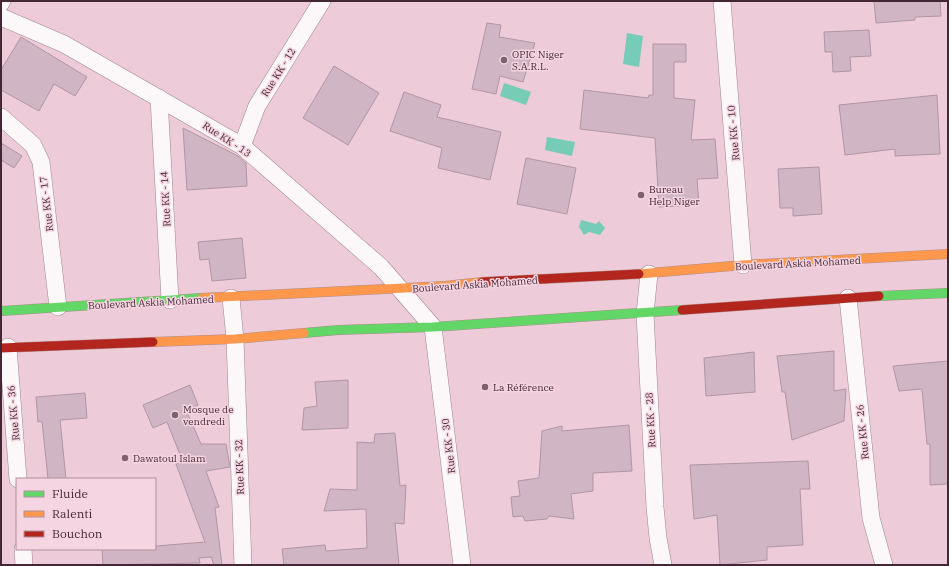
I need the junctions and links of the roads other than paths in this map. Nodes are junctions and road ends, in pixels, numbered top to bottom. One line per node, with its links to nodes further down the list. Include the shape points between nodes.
1 (322, 1): 6 (street, Rue KK - 12, via 257,106)
2 (722, 1): 8 (street, Rue KK - 10)
3 (1, 17): 4 (street, Rue KK - 13, via 64,44)
4 (159, 98): 6 (street, Rue KK - 13); 14 (street, Rue KK - 14)
5 (1, 117): 15 (street, Rue KK - 17, via 32,145 41,162)
6 (242, 146): 10 (street, Rue KK - 13, via 381,267)
7 (948, 254): 8 (main road, Boulevard Askia Mohamed)
8 (743, 266): 9 (main road, Boulevard Askia Mohamed)
9 (649, 274): 10 (main road, Boulevard Askia Mohamed); 17 (street, Rue KK - 28)
10 (401, 288): 12 (main road, Boulevard Askia Mohamed); 18 (street, Rue KK - 13)
11 (948, 293): 13 (main road)
12 (231, 298): 14 (main road, Boulevard Askia Mohamed); 19 (street, Rue KK - 32)
13 (848, 298): 17 (main road); 27 (street, Rue KK - 26, via 871,518)
14 (170, 300): 15 (main road, Boulevard Askia Mohamed)
15 (58, 307): 16 (main road, Boulevard Askia Mohamed)
16 (1, 311)
17 (646, 314): 18 (main road); 26 (street, Rue KK - 28, via 655,507)
18 (433, 327): 19 (main road, via 338,330); 25 (street, Rue KK - 30)
19 (235, 339): 20 (main road); 24 (street, Rue KK - 32)
20 (4, 347): 21 (street, Rue KK - 36)
21 (18, 478)
22 (23, 550): 23 (street)
23 (24, 565)
24 (243, 565)
25 (462, 565)
26 (663, 565)
27 (884, 565)

